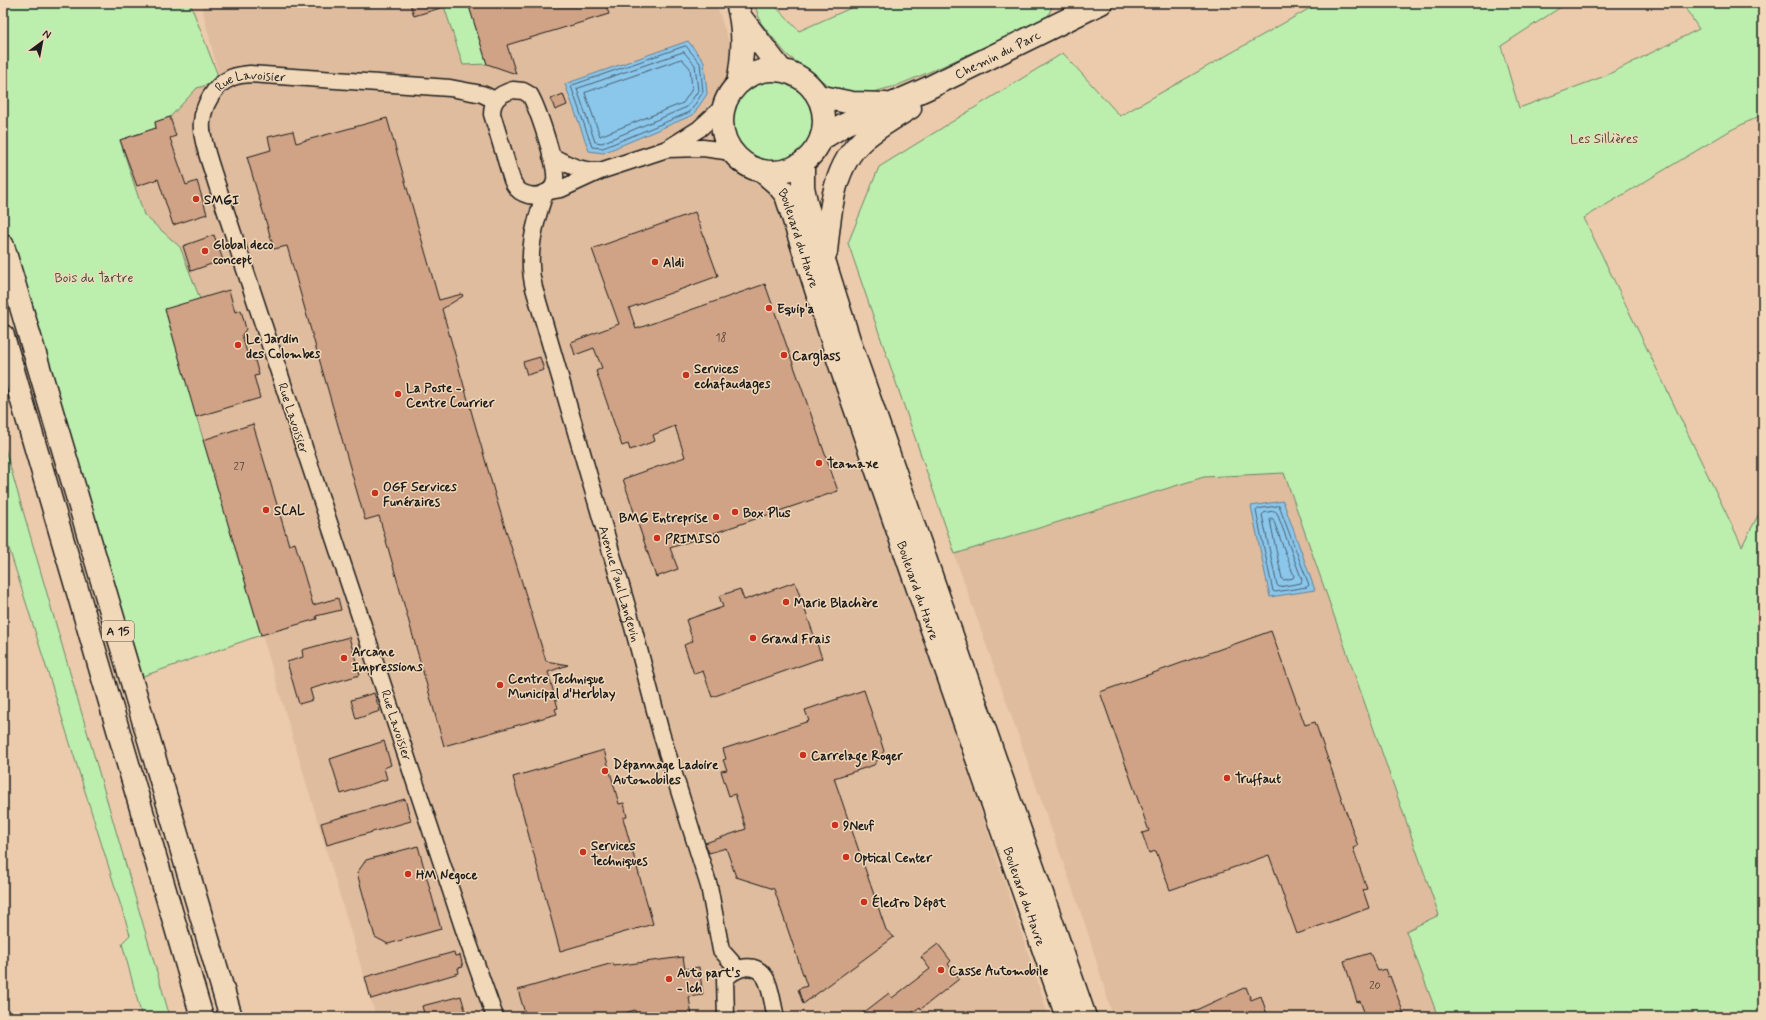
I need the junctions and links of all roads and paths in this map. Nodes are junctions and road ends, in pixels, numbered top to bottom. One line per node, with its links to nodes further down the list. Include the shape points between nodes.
1 (1101, 3): 3 (main road, Chemin du Parc)
2 (739, 11): 4 (main road, Boulevard du Havre); 5 (main road, Boulevard du Havre, via 742,57)
3 (977, 65): 8 (main road, Chemin du Parc); 19 (main road, via 875,130 856,146 838,181 831,204)
4 (781, 70): 5 (main road, Boulevard du Havre, via 754,73); 6 (main road, Boulevard du Havre, via 802,78)
5 (738, 83): 9 (main road, Boulevard du Havre)
6 (818, 96): 8 (main road, Chemin du Parc, via 852,103); 10 (main road, Boulevard du Havre, via 824,117)
7 (495, 100): 13 (street, Avenue Paul Langevin, via 512,90 530,95); 17 (street, via 492,114 514,185 524,194 536,195); 24 (street, Rue Lavoisier, via 482,94 450,88 250,74 229,78 216,89 202,121 202,133 217,185)
8 (893, 104): 10 (main road, Chemin du Parc, via 846,124)
9 (723, 107): 11 (street, via 699,129); 12 (main road, Boulevard du Havre, via 722,125)
10 (821, 139): 14 (main road, Boulevard du Havre, via 817,148)
11 (668, 149): 12 (street, via 703,148); 15 (street)
12 (732, 152): 16 (main road, Boulevard du Havre, via 748,166)
13 (551, 156): 15 (street, via 577,169); 17 (street, Avenue Paul Langevin, via 556,179)
14 (803, 163): 16 (main road, Boulevard du Havre, via 783,171); 19 (main road, Boulevard du Havre, via 803,187)
15 (600, 171): 17 (street)
16 (762, 171): 27 (main road, Boulevard du Havre, via 786,195 839,362)
17 (547, 192): 21 (street, Avenue Paul Langevin, via 533,234 530,272 661,733 709,886 720,950)
18 (3, 246): 23 (main road, A 15)
19 (825, 264): 28 (main road, Boulevard du Havre, via 878,425)
20 (3, 336): 22 (main road, A 15)
21 (737, 968): 25 (street, via 725,979); 26 (street, via 751,968 765,978)
22 (202, 1017)
23 (231, 1017)
24 (495, 1017)
25 (726, 1017)
26 (776, 1017)
27 (1067, 1017)
28 (1085, 1017)

